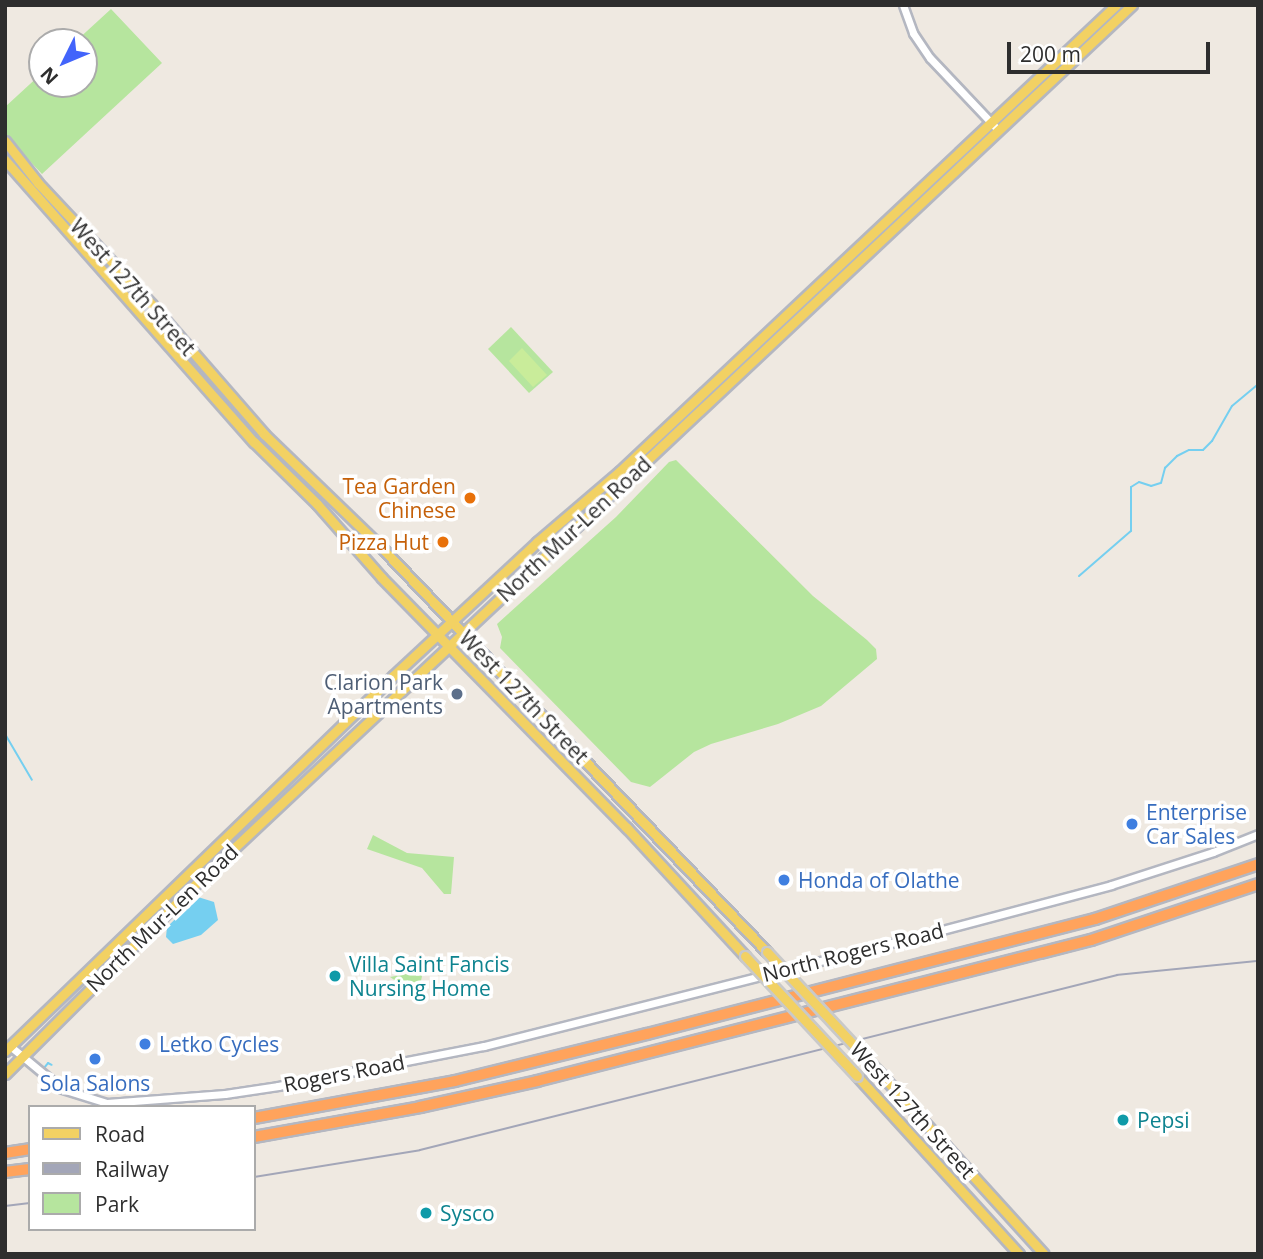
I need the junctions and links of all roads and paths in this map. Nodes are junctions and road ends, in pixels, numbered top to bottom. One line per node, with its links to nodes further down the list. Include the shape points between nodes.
1 (903, 5): 4 (street, via 919,43)
2 (1116, 5): 4 (main road, North Mur-Len Road)
3 (1132, 5): 5 (main road, North Mur-Len Road)
4 (990, 121): 5 (street); 8 (main road, North Mur-Len Road, via 628,463)
5 (999, 131): 9 (main road, North Mur-Len Road)
6 (5, 141): 8 (main road, West 127th Street, via 221,388)
7 (5, 160): 10 (main road, West 127th Street, via 214,399)
8 (451, 622): 9 (main road, West 127th Street); 10 (main road, North Mur-Len Road)
9 (462, 634): 11 (main road, North Mur-Len Road); 28 (main road, West 127th Street, bridge, via 640,815)
10 (437, 635): 11 (main road, West 127th Street); 15 (main road, North Mur-Len Road)
11 (448, 647): 17 (main road, North Mur-Len Road, via 189,890); 25 (main road, West 127th Street, bridge, via 627,828)
12 (1258, 834): 16 (street, North Rogers Road, via 1203,856 1024,909)
13 (1258, 864): 19 (highway, via 1095,919 647,1034 442,1083)
14 (1258, 884): 20 (highway, via 1091,940 537,1081)
15 (8, 1049): 17 (street, Rogers Road)
16 (444, 1054): 17 (street, Rogers Road, via 225,1094 119,1104 85,1099 62,1089)
17 (23, 1059): 18 (main road, North Mur-Len Road)
18 (5, 1074)
19 (256, 1118)
20 (256, 1138)
21 (28, 1149): 22 (highway)
22 (5, 1153)
23 (28, 1169): 24 (highway)
24 (5, 1172)
25 (996, 1230): 26 (main road); 27 (main road, West 127th Street)
26 (1012, 1254)
27 (1019, 1254)
28 (1044, 1254)

